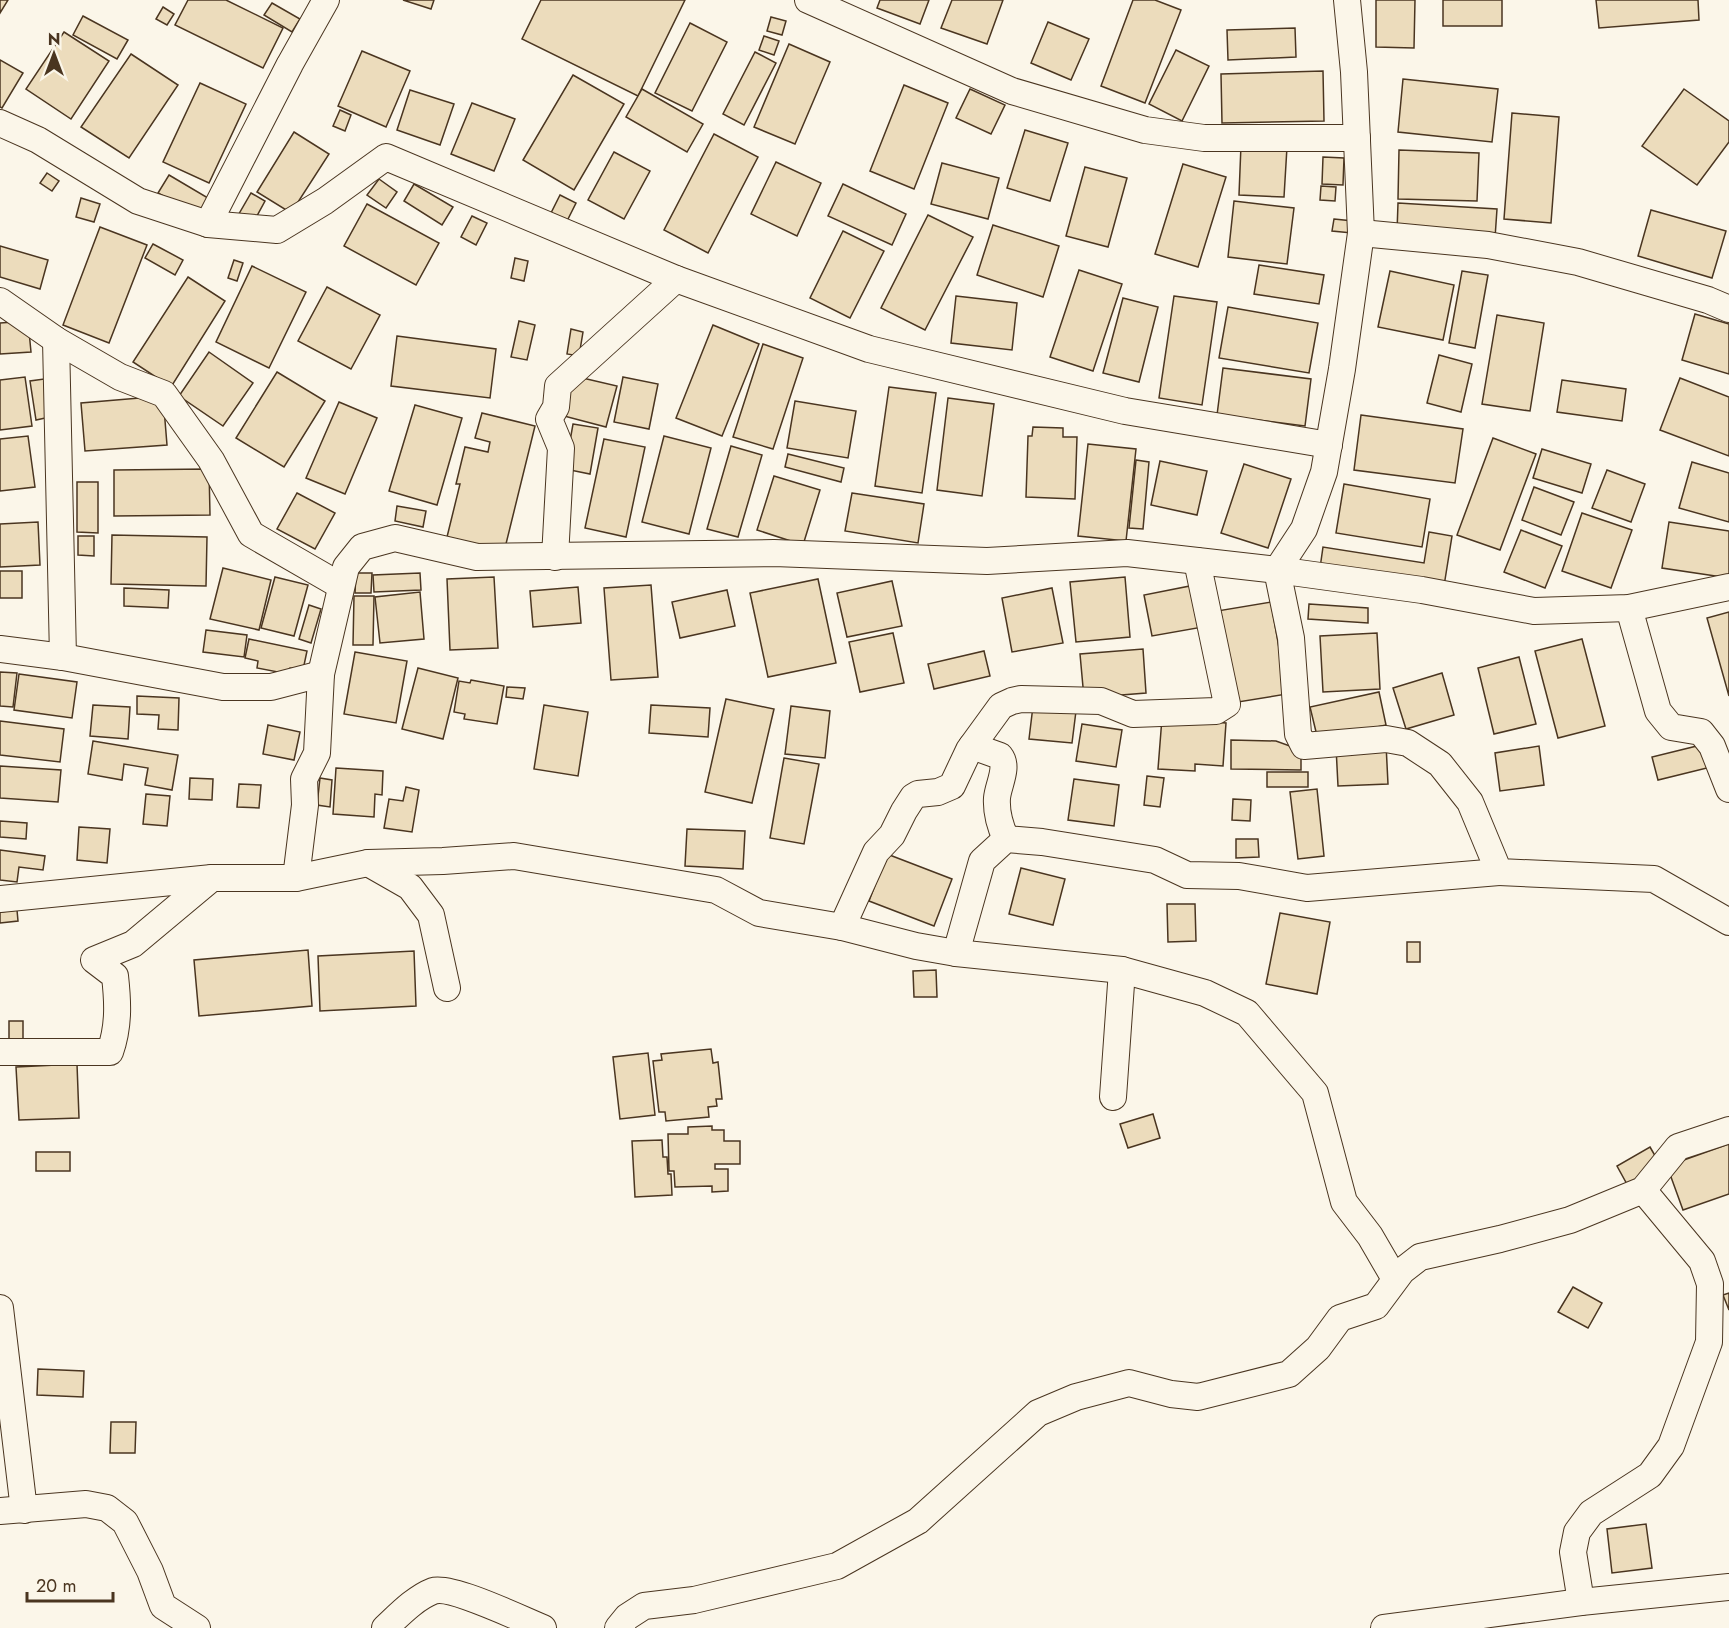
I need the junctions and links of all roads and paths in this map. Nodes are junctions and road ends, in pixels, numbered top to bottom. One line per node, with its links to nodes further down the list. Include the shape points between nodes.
1 (326, 0): 6 (street)
2 (808, 0): 5 (street, via 1012,91 1144,130 1204,138)
3 (1347, 0): 5 (street)
4 (0, 123): 6 (street, via 38,140 138,201)
5 (1357, 138): 7 (street)
6 (208, 224): 8 (street, via 277,230 386,156)
7 (1361, 233): 10 (street, via 1488,246 1578,262); 12 (street)
8 (676, 279): 12 (street, via 869,349 1125,411); 13 (street, via 558,386 556,407 549,419 561,448)
9 (0, 301): 11 (street)
10 (1729, 309)
11 (56, 340): 16 (street, via 120,377 164,394 211,460 252,534); 20 (street)
12 (1329, 445): 15 (street, via 1304,530)
13 (555, 557): 14 (street, via 774,553 987,561 1127,553); 16 (street, via 477,557 395,538 362,548 345,567)
14 (1197, 561): 15 (street); 22 (street, via 1227,704 1216,711 1133,714 1101,701 1021,699 1001,706)
15 (1277, 570): 18 (street, via 1422,590 1534,611); 26 (street, via 1291,638 1298,734 1304,746 1386,739 1408,743 1440,764 1470,802)
16 (341, 586): 21 (street)
17 (1729, 587): 18 (street)
18 (1629, 609): 23 (street, via 1658,711 1671,727 1701,732 1712,746)
19 (0, 649): 20 (street)
20 (63, 657): 21 (street, via 223,687 271,687)
21 (321, 674): 28 (street, via 317,753 304,779 305,805)
22 (972, 746): 24 (street, via 1003,759 997,798 999,823); 31 (street, via 952,786 913,797 892,835 876,852)
23 (1729, 789)
24 (1006, 839): 26 (street, via 1155,860 1187,875 1239,876 1307,888); 32 (street, via 982,861)
25 (368, 863): 28 (street); 31 (street, via 514,855 716,890 759,913); 34 (street, via 410,887 431,915)
26 (1499, 872): 30 (street, via 1654,879)
27 (212, 878): 28 (street); 29 (street); 35 (street, via 133,945 94,960 115,976 119,1009 110,1052)
28 (296, 878)
29 (0, 899)
30 (1729, 922)
31 (842, 927): 32 (street)
32 (956, 953): 33 (street)
33 (1122, 970): 36 (street); 39 (street, via 1205,993 1247,1013 1315,1093 1344,1202)
34 (447, 988)
35 (0, 1052)
36 (1113, 1097)
37 (1729, 1130): 38 (street, via 1677,1147)
38 (1644, 1190): 39 (street, via 1570,1220 1419,1257); 43 (street, via 1702,1261 1710,1284 1709,1342 1671,1446 1650,1474 1591,1513 1577,1532 1573,1552)
39 (1395, 1279): 47 (street, via 1376,1306 1340,1318 1318,1348 1289,1374 1198,1397 1129,1383 1076,1397 1038,1413 918,1521 837,1566 694,1600 644,1606)
40 (0, 1308): 41 (street)
41 (12, 1510): 44 (street, via 86,1504 107,1508 125,1522 163,1606)
42 (1729, 1587): 43 (street)
43 (1581, 1602): 48 (street)
44 (197, 1628)
45 (385, 1628): 46 (street, via 435,1590 458,1593)
46 (543, 1628)
47 (618, 1628)
48 (1384, 1628)

